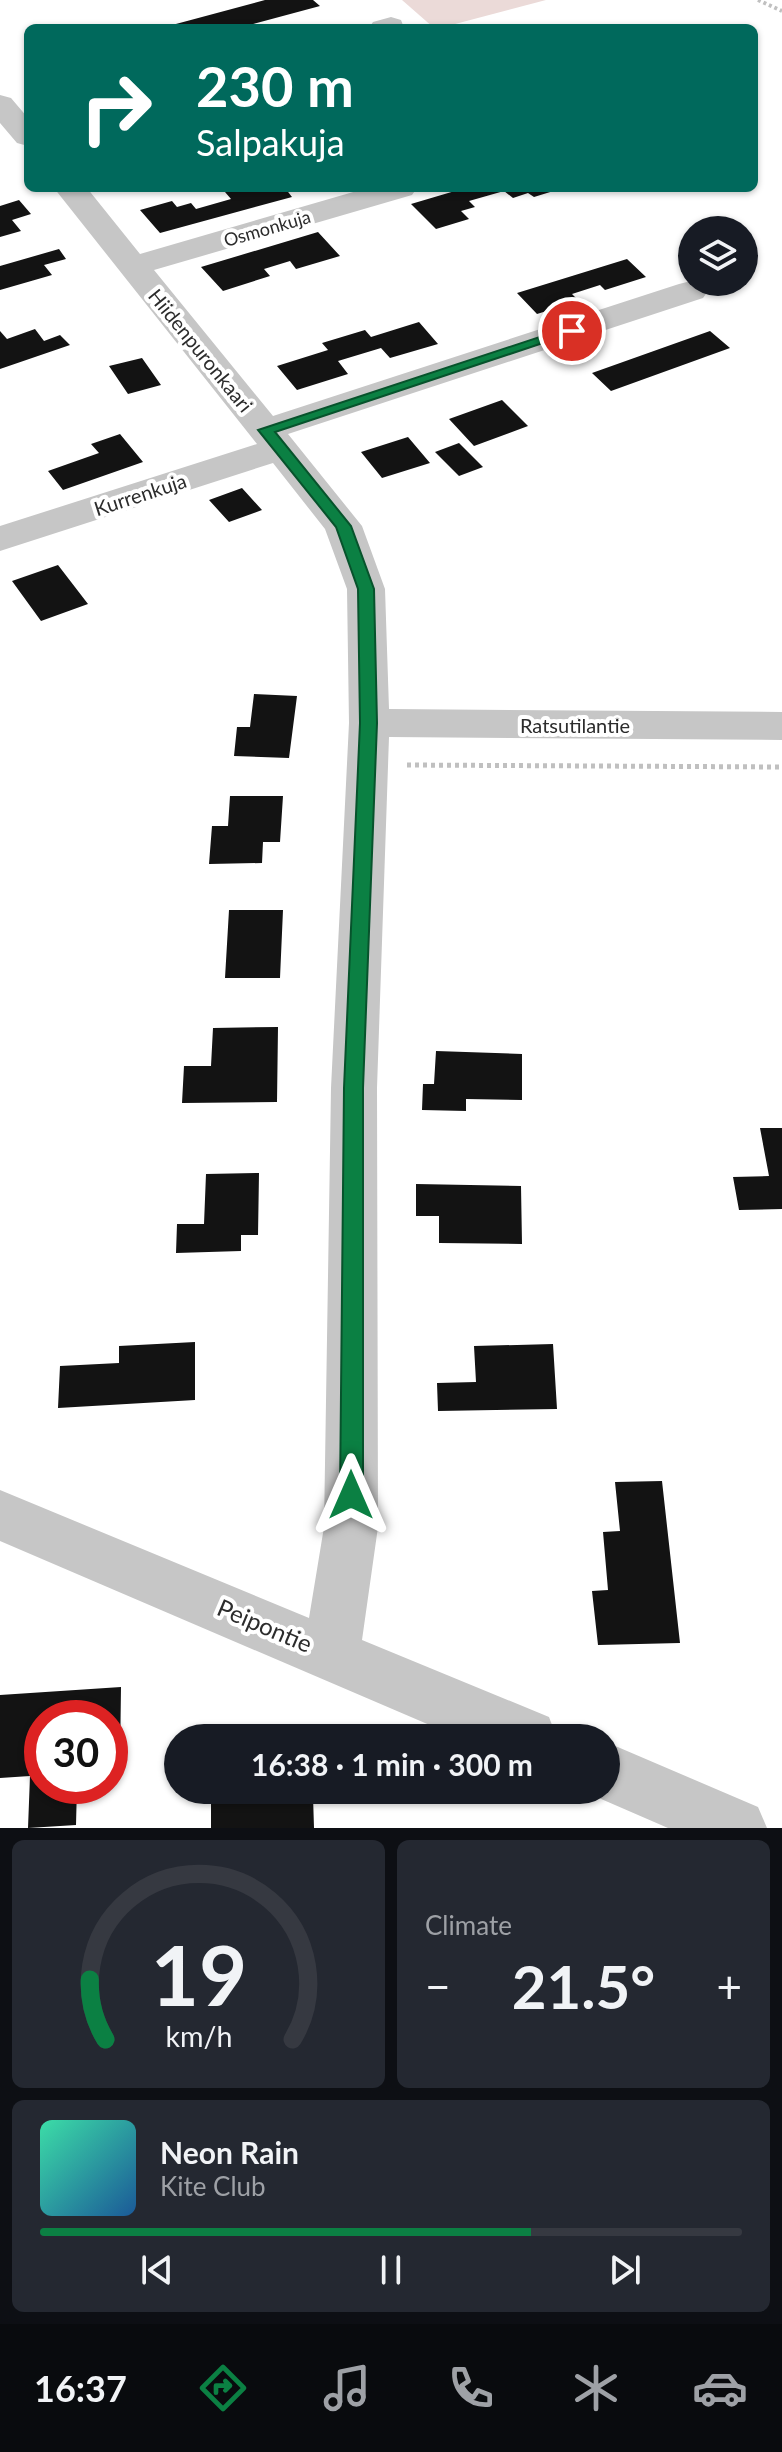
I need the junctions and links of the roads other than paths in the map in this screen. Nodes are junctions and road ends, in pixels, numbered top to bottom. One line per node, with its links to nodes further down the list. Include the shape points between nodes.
1 (73, 192): 3 (street, Hiidenpuronkaari)
2 (387, 192): 3 (street, Osmonkuja)
3 (133, 266): 5 (street, Hiidenpuronkaari)
4 (678, 296): 5 (street, Kurrenkuja)
5 (273, 439): 6 (street, Kurrenkuja); 7 (street, Hiidenpuronkaari, via 343,526 366,589)
6 (0, 539)
7 (369, 723): 8 (street, Ratsutilantie); 10 (street, Hiidenpuronkaari, via 354,1088 351,1527)
8 (782, 726)
9 (0, 1515): 10 (street, Peipontie)
10 (332, 1654): 11 (street, Peipontie)
11 (495, 1724)
12 (620, 1777): 13 (street)
13 (737, 1828)

